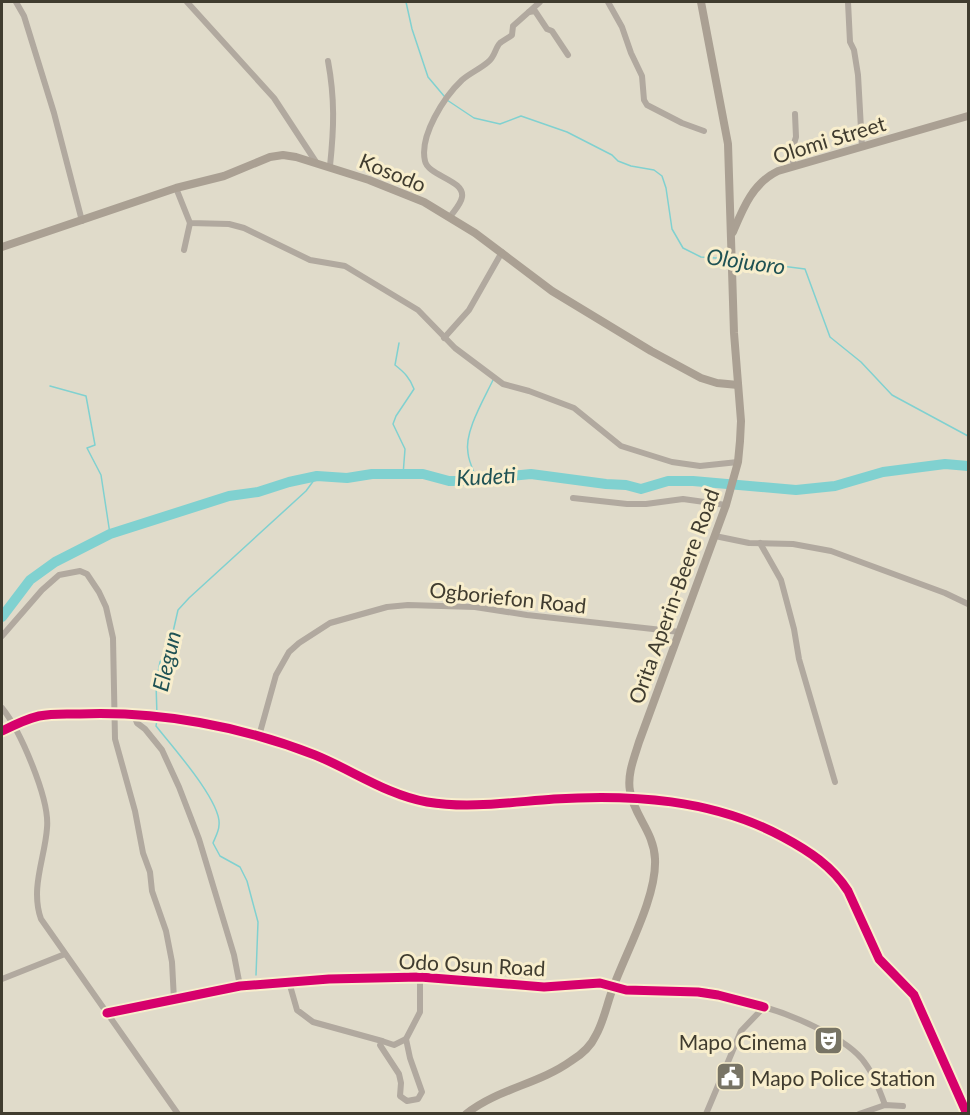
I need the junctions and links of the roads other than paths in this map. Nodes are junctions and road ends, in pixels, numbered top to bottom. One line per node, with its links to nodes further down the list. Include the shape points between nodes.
1 (16, 2): 19 (street, via 24,16 54,113)
2 (187, 2): 14 (street, via 274,99)
3 (540, 2): 7 (street)
4 (608, 2): 12 (street, via 642,76 647,105)
5 (701, 2): 21 (main road, Orita Aperin-Beere Road, via 728,144)
6 (848, 2): 13 (street)
7 (528, 12): 8 (street, via 538,14); 18 (street, via 513,26 512,35 499,44 489,61 453,90 424,141 428,168 462,193)
8 (568, 55)
9 (328, 61): 16 (street, via 334,119)
10 (795, 114): 15 (street, via 796,137 791,153)
11 (969, 116): 13 (main road, Olomi Street)
12 (704, 131)
13 (862, 147): 15 (main road, Olomi Street)
14 (316, 162): 16 (main road, Kosodo); 17 (main road, Kosodo, via 283,155 270,157 224,176)
15 (794, 165): 21 (main road, Olomi Street, via 768,176 758,186)
16 (330, 166): 18 (main road, Kosodo, via 406,195)
17 (176, 188): 19 (main road, Kosodo); 20 (street)
18 (450, 217): 24 (main road, Kosodo)
19 (82, 221): 22 (main road, Kosodo)
20 (190, 223): 23 (street); 25 (street, via 236,226 310,260 345,266 418,310)
21 (731, 237): 26 (main road, Orita Aperin-Beere Road)
22 (2, 247)
23 (184, 250)
24 (502, 252): 25 (street, via 469,310); 26 (main road, Kosodo, via 552,291 684,370 717,383)
25 (444, 338): 27 (street, via 502,384 574,408 621,446 700,466)
26 (738, 385): 27 (main road, Orita Aperin-Beere Road)
27 (738, 462): 29 (main road, Orita Aperin-Beere Road)
28 (573, 498): 29 (street, via 627,504 683,499)
29 (726, 505): 30 (main road, Orita Aperin-Beere Road)
30 (715, 536): 31 (street); 33 (main road, Orita Aperin-Beere Road)
31 (760, 543): 32 (street, via 831,551); 41 (street, via 781,580 799,659)
32 (969, 604)
33 (680, 632): 40 (street, Ogboriefon Road, via 475,607 387,607 324,626 289,652 276,675); 42 (main road, Orita Aperin-Beere Road, via 633,761 629,784)
34 (2, 636): 36 (street, via 59,576 87,574 99,592 111,625)
35 (2, 708): 38 (street)
36 (115, 713): 37 (street); 38 (street, via 49,715); 49 (street, via 122,769 152,891 166,931)
37 (134, 715): 40 (street, via 214,725); 47 (street, via 162,750 179,787 202,849)
38 (13, 725): 39 (street); 43 (street, via 38,781 47,814 37,885 38,909)
39 (2, 731)
40 (259, 736): 42 (street, via 315,755 407,798 428,802 475,805 570,798)
41 (835, 782)
42 (632, 799): 48 (main road, Orita Aperin-Beere Road, via 652,838 655,873 635,937); 60 (street, via 697,805 747,820 801,846 835,873 848,891 879,959 914,995)
43 (65, 954): 45 (street); 51 (street)
44 (420, 977): 46 (street, Odo Osun Road); 48 (street, Odo Osun Road, via 544,987 590,982); 52 (street, via 420,1012)
45 (2, 979)
46 (289, 981): 47 (street, Odo Osun Road); 53 (street, via 297,1010 313,1022)
47 (240, 986): 49 (street, Odo Osun Road)
48 (614, 986): 50 (street, Odo Osun Road, via 640,992 698,992); 57 (main road, Orita Aperin-Beere Road, via 597,1034 586,1050 552,1074 484,1101)
49 (174, 1000): 51 (street, Odo Osun Road)
50 (764, 1007): 54 (street, Odo Osun Road, via 801,1021 850,1048 871,1071); 58 (street, via 741,1031)
51 (107, 1013): 56 (street)
52 (406, 1039): 53 (street, via 394,1045); 53 (street, via 422,1092 418,1099 407,1101 400,1096 399,1074 380,1046)
53 (382, 1041)
54 (885, 1105): 55 (street); 59 (street)
55 (903, 1106)
56 (178, 1113)
57 (466, 1113)
58 (706, 1113)
59 (860, 1113)
60 (967, 1113)

